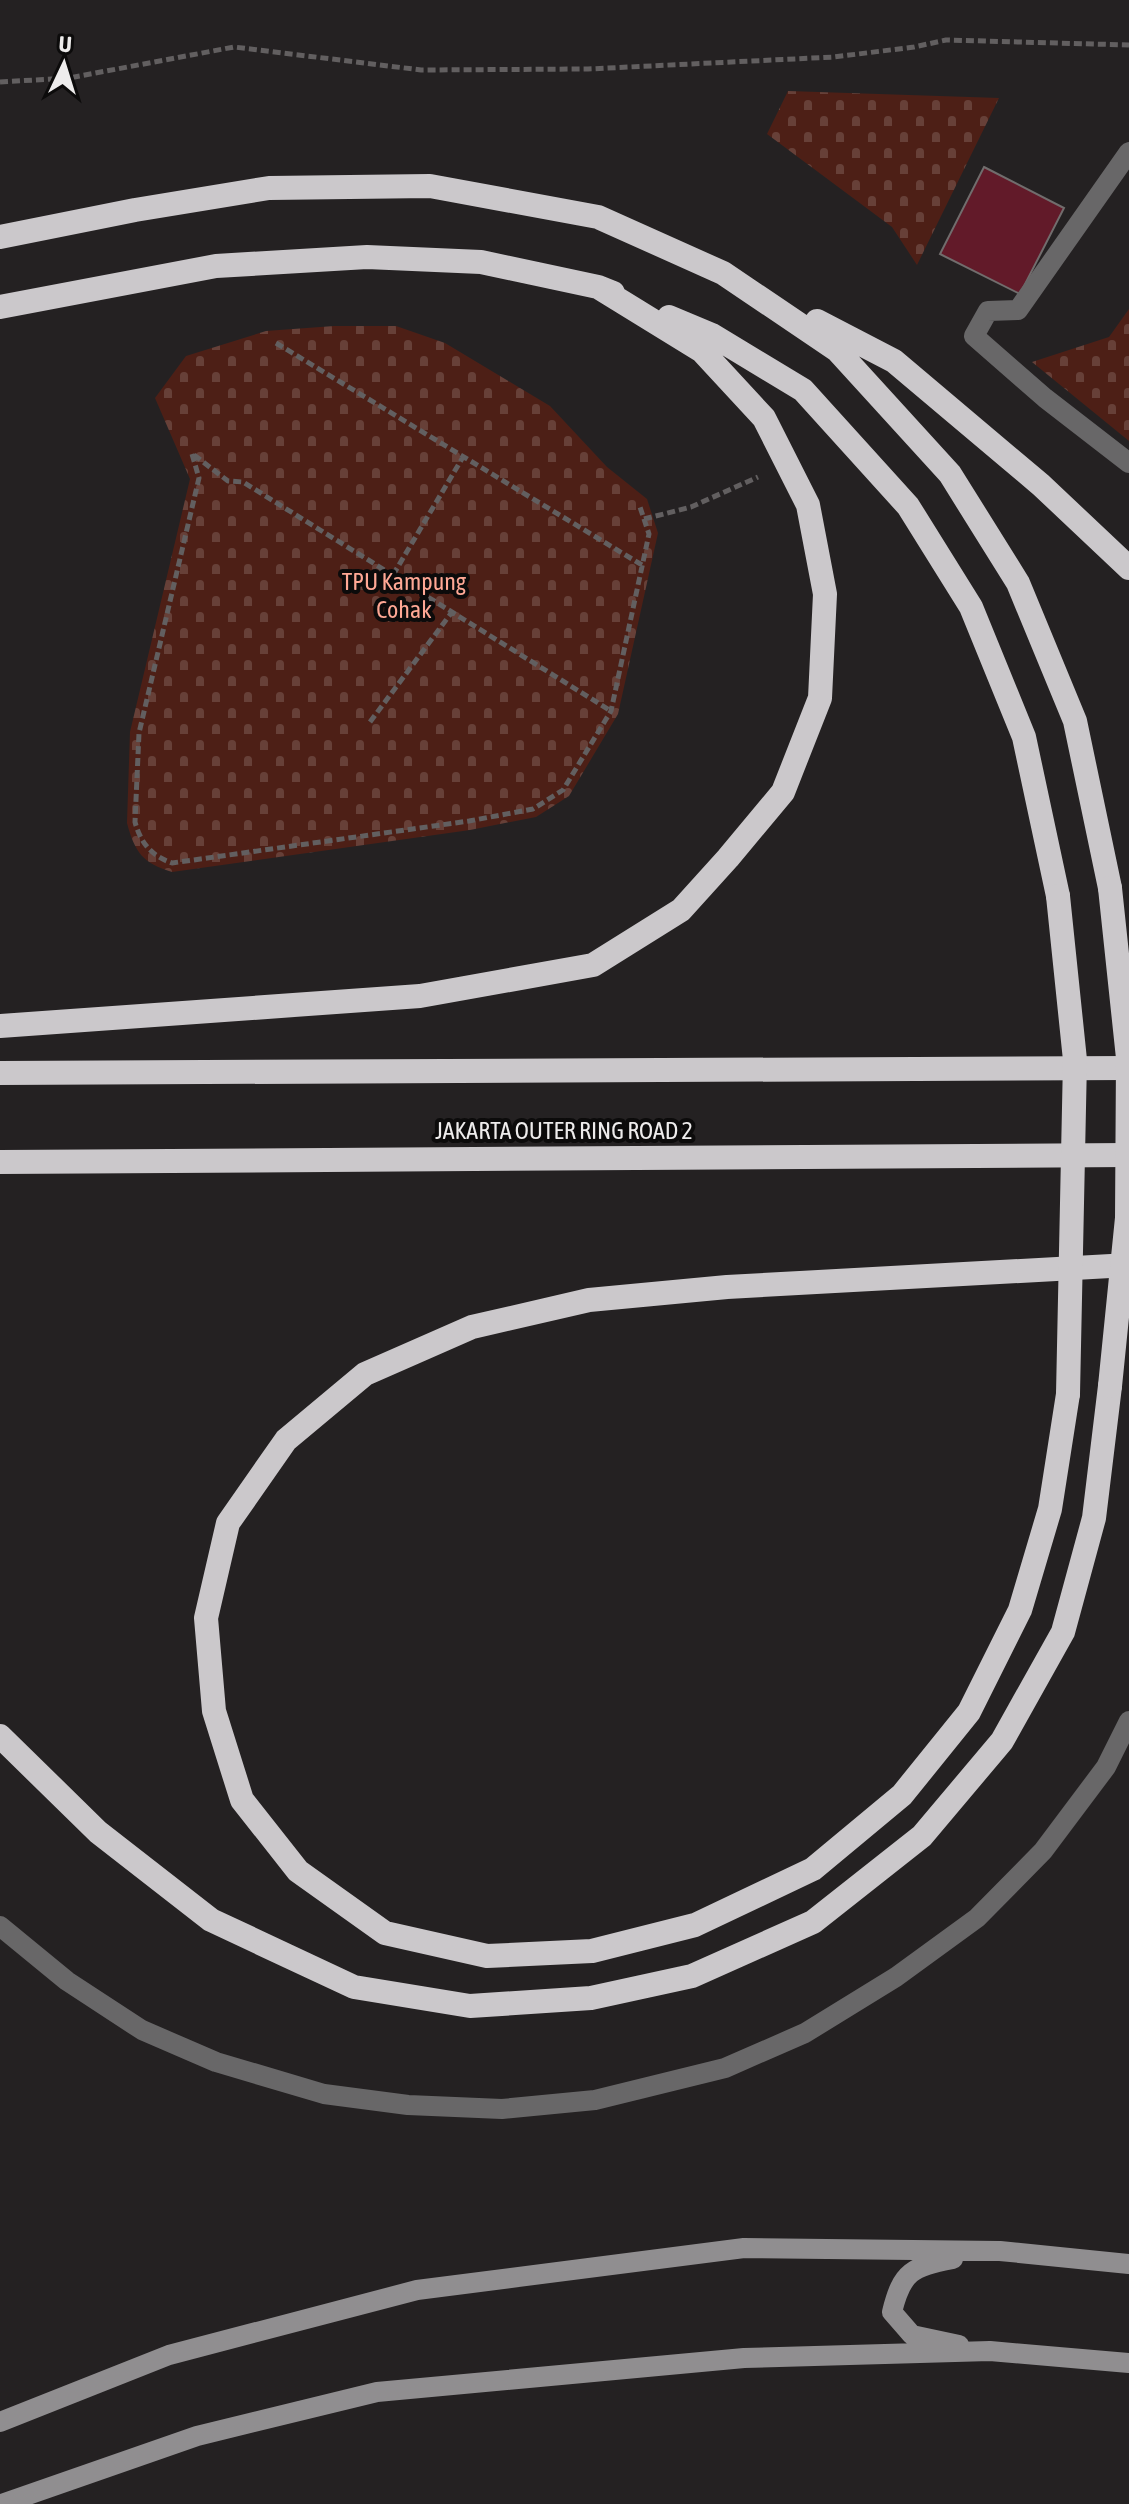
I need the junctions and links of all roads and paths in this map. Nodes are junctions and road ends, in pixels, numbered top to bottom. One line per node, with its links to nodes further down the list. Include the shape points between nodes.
1 (1129, 45): 2 (path, via 946,40 834,57 588,69 421,70 234,47 69,78)
2 (0, 82)
3 (1129, 152): 10 (street, via 1018,310 988,311 974,336)
4 (0, 237): 5 (highway, via 269,188 430,186 598,217)
5 (723, 273): 15 (highway, via 894,361 1041,485); 27 (highway, bridge, via 837,350 950,474 1018,583 1075,721 1110,888 1128,1058 1127,1218 1094,1518 1063,1632 1002,1741 922,1836 813,1922 692,1976 591,1998 470,2006 354,1987 211,1920 98,1832)
6 (598, 287): 7 (highway, via 481,262 367,257 216,266); 20 (highway, via 702,351 764,418 808,505 825,594 820,698 783,792 681,910 593,965 420,996); 25 (highway, bridge, via 712,335 803,390 908,506 971,607 1024,737 1058,896 1075,1060 1068,1394 1050,1509 1020,1610 969,1712 902,1795 813,1869 695,1925 592,1951 487,1956 385,1933 298,1871 242,1800 214,1711 206,1618 228,1523 286,1440 365,1374 472,1327 589,1300 727,1287)
7 (0, 307)
8 (276, 343): 9 (path)
9 (463, 457): 14 (path); 16 (path)
10 (1129, 463)
11 (758, 477): 13 (path, via 691,507)
12 (639, 504): 13 (path)
13 (644, 519): 14 (path, via 649,534)
14 (642, 565): 18 (path)
15 (1129, 568)
16 (393, 575): 17 (path); 18 (path, via 243,482 228,481 192,454 199,478 139,733 135,822 154,857 172,863 533,809 563,790)
17 (452, 612): 18 (path); 19 (path)
18 (611, 711)
19 (370, 722)
20 (0, 1026)
21 (1129, 1068): 22 (highway)
22 (0, 1073)
23 (1129, 1155): 24 (highway, JAKARTA OUTER RING ROAD 2)
24 (0, 1162)
25 (1129, 1265)
26 (1129, 1721): 28 (street, via 1106,1767 1043,1851 977,1918 896,1977 805,2033 725,2068 595,2100 502,2109 324,2094 216,2062 142,2030 67,1981)
27 (0, 1736)
28 (0, 1926)
29 (1000, 2251): 30 (street); 31 (street, via 922,2265 899,2284 892,2312 912,2335); 33 (street, via 744,2248 417,2290 169,2355)
30 (1129, 2264)
31 (990, 2351): 32 (street); 34 (street, via 744,2358 377,2392 197,2436)
32 (1129, 2363)
33 (0, 2422)
34 (2, 2504)

